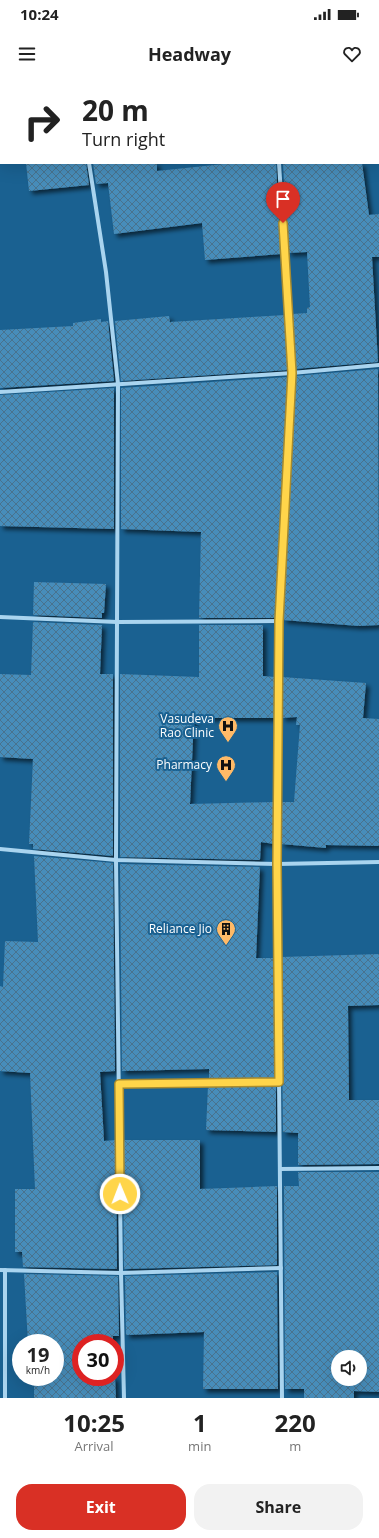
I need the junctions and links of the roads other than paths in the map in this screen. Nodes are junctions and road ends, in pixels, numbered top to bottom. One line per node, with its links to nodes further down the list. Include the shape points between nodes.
1 (88, 164): 5 (street, via 106,272)
2 (279, 164): 4 (street)
3 (379, 365): 4 (street)
4 (292, 373): 5 (street); 8 (street)
5 (118, 384): 6 (street); 9 (street)
6 (0, 392)
7 (0, 617): 9 (street)
8 (279, 621): 9 (street); 13 (street)
9 (117, 622): 11 (street)
10 (0, 849): 11 (street)
11 (116, 860): 13 (street); 15 (street)
12 (379, 862): 13 (street)
13 (277, 864): 14 (street)
14 (279, 1082): 15 (street); 17 (street)
15 (119, 1084): 21 (street)
16 (379, 1168): 17 (street)
17 (280, 1169): 18 (street)
18 (280, 1268): 21 (street); 24 (street)
19 (0, 1270): 20 (street)
20 (5, 1270): 21 (street); 22 (street)
21 (121, 1274): 23 (street)
22 (5, 1398)
23 (124, 1398)
24 (282, 1398)

